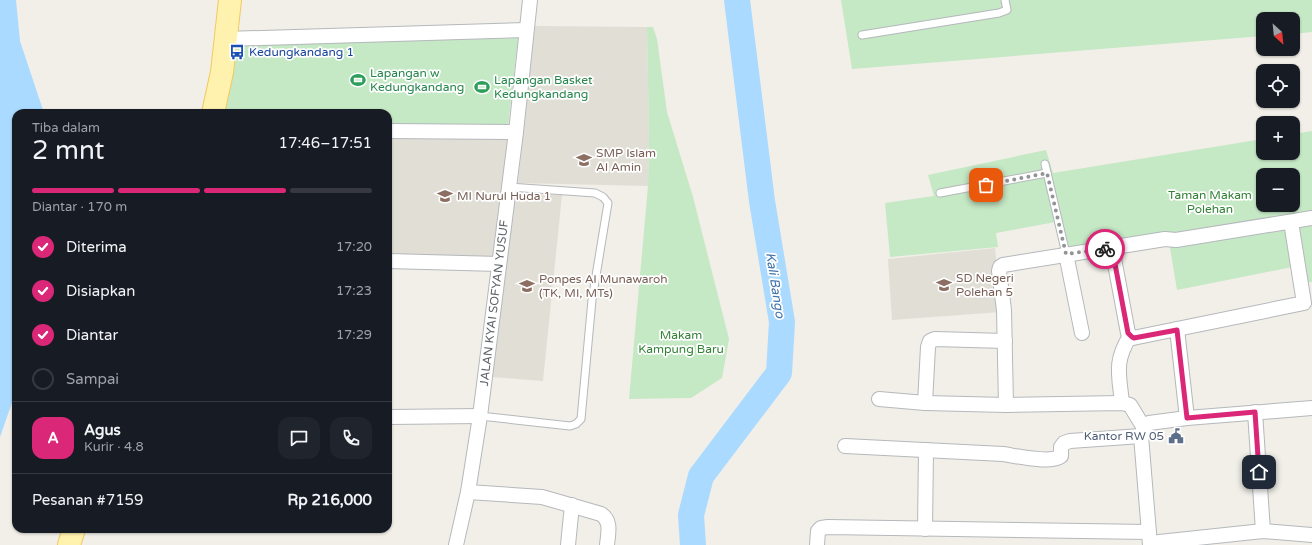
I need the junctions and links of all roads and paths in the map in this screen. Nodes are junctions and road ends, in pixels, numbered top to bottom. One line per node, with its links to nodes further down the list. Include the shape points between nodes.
1 (230, 0): 6 (main road)
2 (530, 0): 4 (street, JALAN KYAI SOFYAN YUSUF)
3 (1005, 0): 5 (lane, via 1007,10 999,14)
4 (526, 30): 6 (street); 9 (street, JALAN KYAI SOFYAN YUSUF)
5 (862, 35)
6 (226, 39): 7 (main road)
7 (214, 109)
8 (392, 131): 9 (street)
9 (516, 132): 12 (street, JALAN KYAI SOFYAN YUSUF)
10 (1045, 164): 11 (lane)
11 (1047, 173): 13 (lane); 17 (lane)
12 (509, 187): 19 (street, JALAN KYAI SOFYAN YUSUF); 30 (lane, via 595,193 608,203 592,300 581,419 570,426)
13 (940, 193)
14 (1312, 218): 15 (street)
15 (1291, 222): 16 (street); 20 (street, via 1304,303)
16 (1112, 248): 17 (street); 22 (street)
17 (1066, 254): 21 (street); 23 (street, via 1000,267)
18 (392, 261): 19 (street)
19 (499, 264): 30 (street, JALAN KYAI SOFYAN YUSUF)
20 (1177, 330): 22 (street, via 1134,338); 32 (street)
21 (1082, 333)
22 (1130, 336): 25 (street, via 1123,348 1118,369)
23 (1005, 341): 26 (street, via 934,339 930,342); 27 (street)
24 (879, 398): 26 (street)
25 (1122, 403): 27 (street); 33 (street, via 1130,405)
26 (925, 404): 27 (street)
27 (1006, 405)
28 (1312, 408): 29 (street)
29 (1255, 412): 32 (street); 39 (street)
30 (480, 416): 31 (street); 36 (street, JALAN KYAI SOFYAN YUSUF)
31 (392, 418)
32 (1187, 418): 33 (street, via 1150,424)
33 (1142, 432): 35 (street, via 1070,441 1061,447 1061,456 1053,460 1003,454); 42 (street)
34 (845, 446): 35 (street)
35 (926, 450): 38 (street)
36 (468, 492): 37 (street, via 542,496); 44 (street, JALAN KYAI SOFYAN YUSUF)
37 (572, 505): 45 (street); 46 (street, via 605,516 609,527)
38 (924, 529): 42 (street); 47 (street, via 820,528)
39 (1263, 531): 41 (street); 42 (street)
40 (73, 533): 43 (main road)
41 (1312, 535)
42 (1150, 540)
43 (69, 545)
44 (456, 545)
45 (568, 545)
46 (607, 545)
47 (817, 545)

